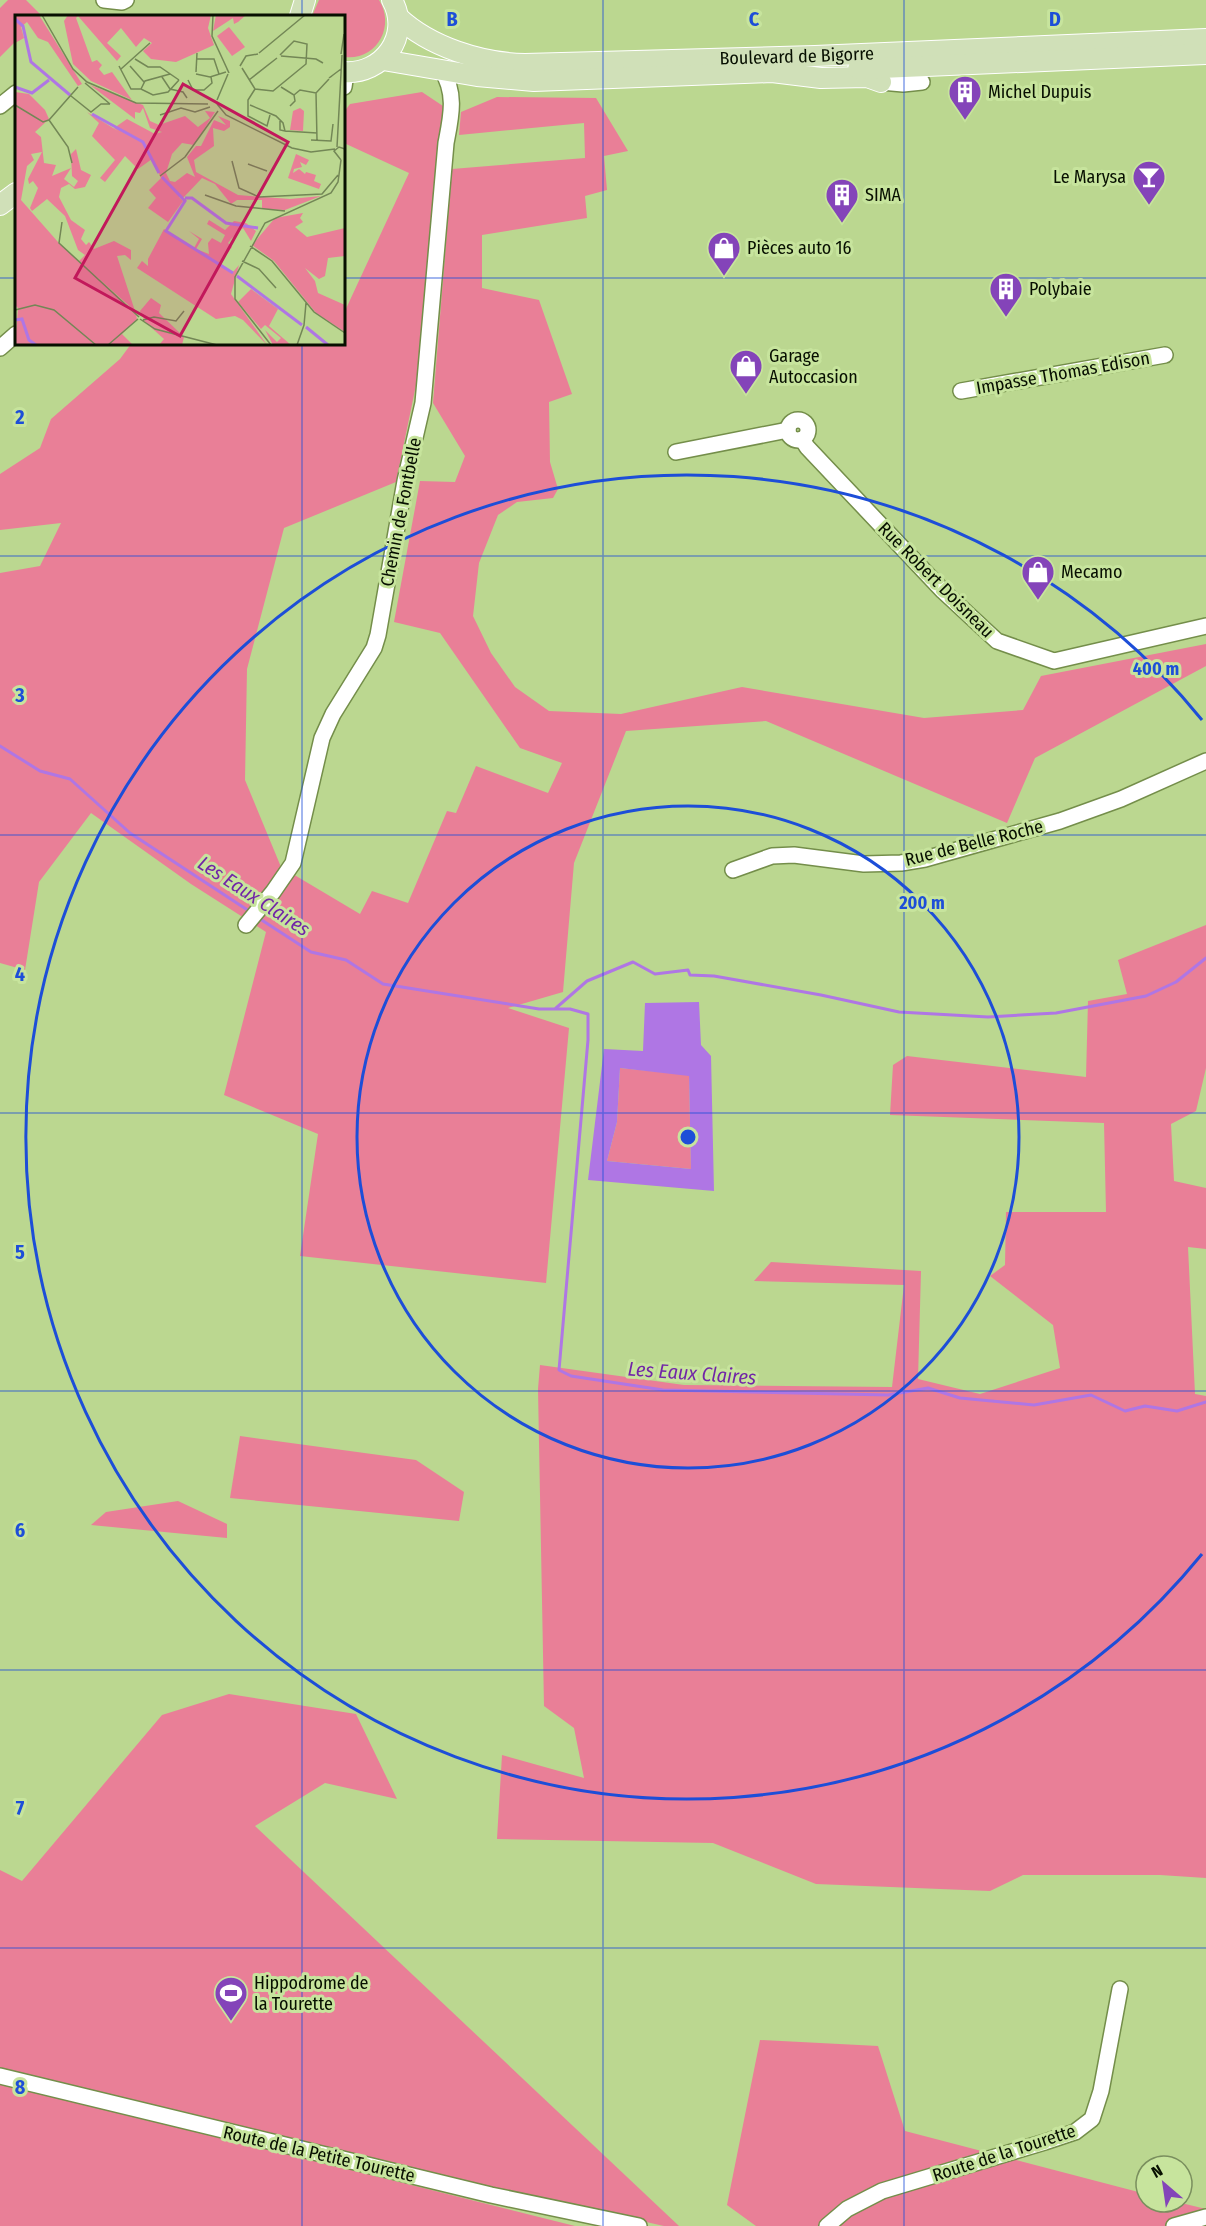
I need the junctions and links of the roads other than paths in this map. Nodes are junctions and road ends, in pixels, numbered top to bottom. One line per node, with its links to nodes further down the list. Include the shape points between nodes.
1 (104, 0): 2 (street)
2 (126, 0)
3 (395, 8): 4 (main road, Boulevard de Bigorre, via 423,35 462,52 498,62 525,64); 6 (main road, via 396,40)
4 (1206, 39)
5 (1198, 54): 8 (main road, Boulevard de Bigorre); 12 (main road, via 946,73)
6 (383, 60): 7 (main road); 10 (main road)
7 (441, 69): 9 (main road); 15 (street, Chemin de Fontbelle, via 450,84)
8 (772, 72): 9 (main road, via 565,81); 11 (main road, via 821,78 867,77)
9 (477, 76): 15 (street, via 469,81)
10 (345, 77)
11 (881, 82): 12 (street)
12 (922, 82)
13 (15, 94): 14 (street)
14 (0, 106)
15 (453, 106): 28 (street, Chemin de Fontbelle, via 446,143 423,403 378,635 322,738 293,863)
16 (15, 194): 17 (main road)
17 (0, 205)
18 (15, 206): 19 (main road)
19 (0, 216)
20 (15, 335): 21 (street)
21 (0, 348)
22 (1165, 355): 23 (street, Impasse Thomas Edison)
23 (961, 391)
24 (676, 452): 25 (street, Rue Robert Doisneau, via 788,430 793,439 802,439 944,591 998,641 1054,661)
25 (1206, 626)
26 (1206, 761): 27 (street, Rue de Belle Roche, via 1060,821 925,859 864,864 772,856)
27 (733, 870)
28 (251, 918)
29 (1120, 1989): 33 (street, Route de la Tourette, via 1092,2120 1076,2132 882,2191)
30 (0, 2076): 32 (street, Route de la Petite Tourette, via 491,2195)
31 (1206, 2217): 34 (street)
32 (639, 2226)
33 (827, 2226)
34 (1174, 2226)

